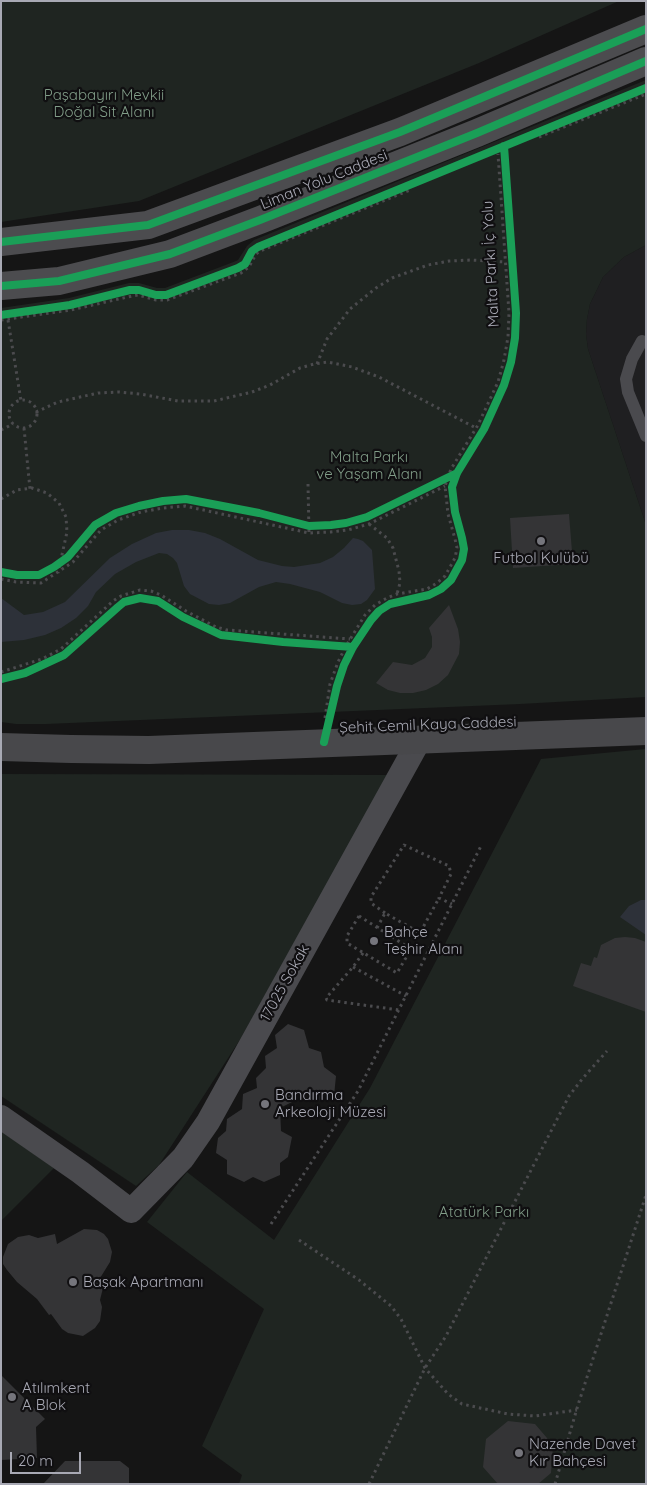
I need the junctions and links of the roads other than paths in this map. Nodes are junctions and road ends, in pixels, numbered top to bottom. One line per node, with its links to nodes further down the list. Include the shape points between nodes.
1 (646, 29): 3 (highway, Liman Yolu Caddesi, via 400,132 148,225)
2 (646, 61): 4 (highway, Liman Yolu Caddesi, via 459,140 170,254 59,281)
3 (1, 242)
4 (1, 286)
5 (642, 341): 6 (lane, via 632,358 626,379)
6 (646, 436)
7 (646, 731): 8 (street, Şehit Cemil Kaya Caddesi)
8 (420, 739): 9 (street, Şehit Cemil Kaya Caddesi, via 149,750); 10 (street, 17025 Sokak, via 208,1122 183,1158 130,1211)
9 (1, 746)
10 (1, 1117)

